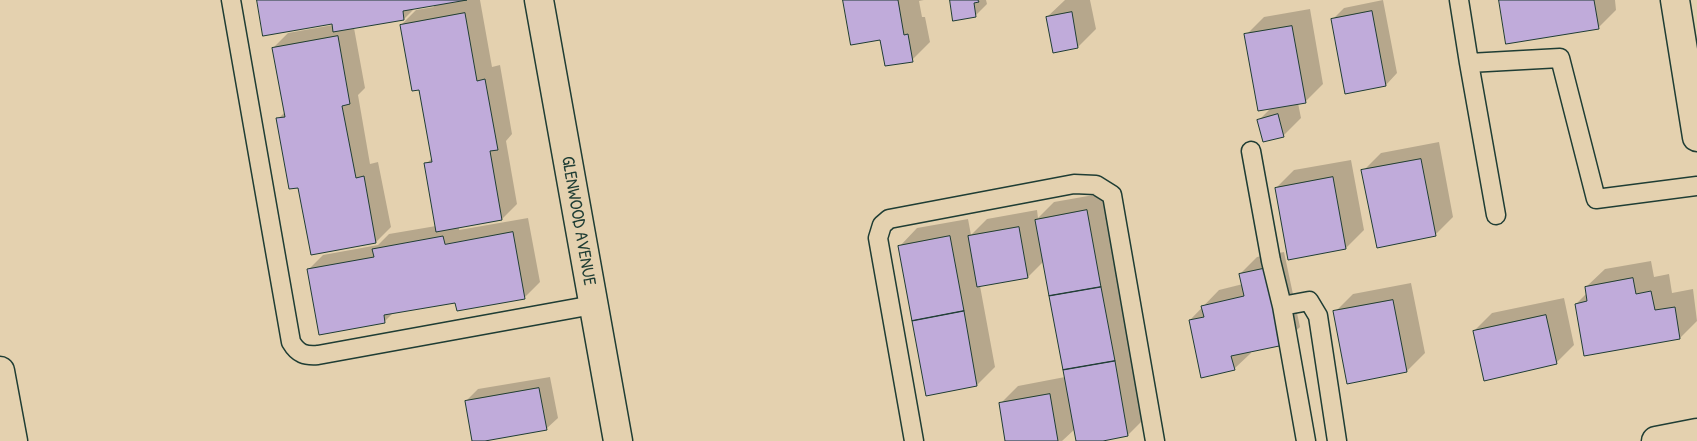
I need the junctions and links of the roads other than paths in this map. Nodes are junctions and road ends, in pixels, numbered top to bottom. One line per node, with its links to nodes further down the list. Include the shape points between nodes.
1 (231, 0): 10 (lane, via 291,342 296,351 306,356 318,355)
2 (539, 0): 10 (street, GLENWOOD AVENUE)
3 (1459, 0): 5 (lane)
4 (1675, 0): 6 (street)
5 (1469, 62): 8 (lane, via 1560,58 1596,199); 9 (lane)
6 (1697, 137)
7 (1251, 152): 11 (lane)
8 (1697, 186)
9 (1496, 215)
10 (593, 305): 15 (street, GLENWOOD AVENUE)
11 (1282, 306): 18 (lane); 19 (lane, via 1309,301 1318,316)
12 (0, 371): 14 (street)
13 (1697, 433): 20 (street)
14 (13, 441)
15 (618, 441)
16 (914, 441): 17 (lane, via 878,238 882,224 889,219 1074,184 1096,184 1112,195)
17 (1155, 441)
18 (1306, 441)
19 (1337, 441)
20 (1656, 441)

